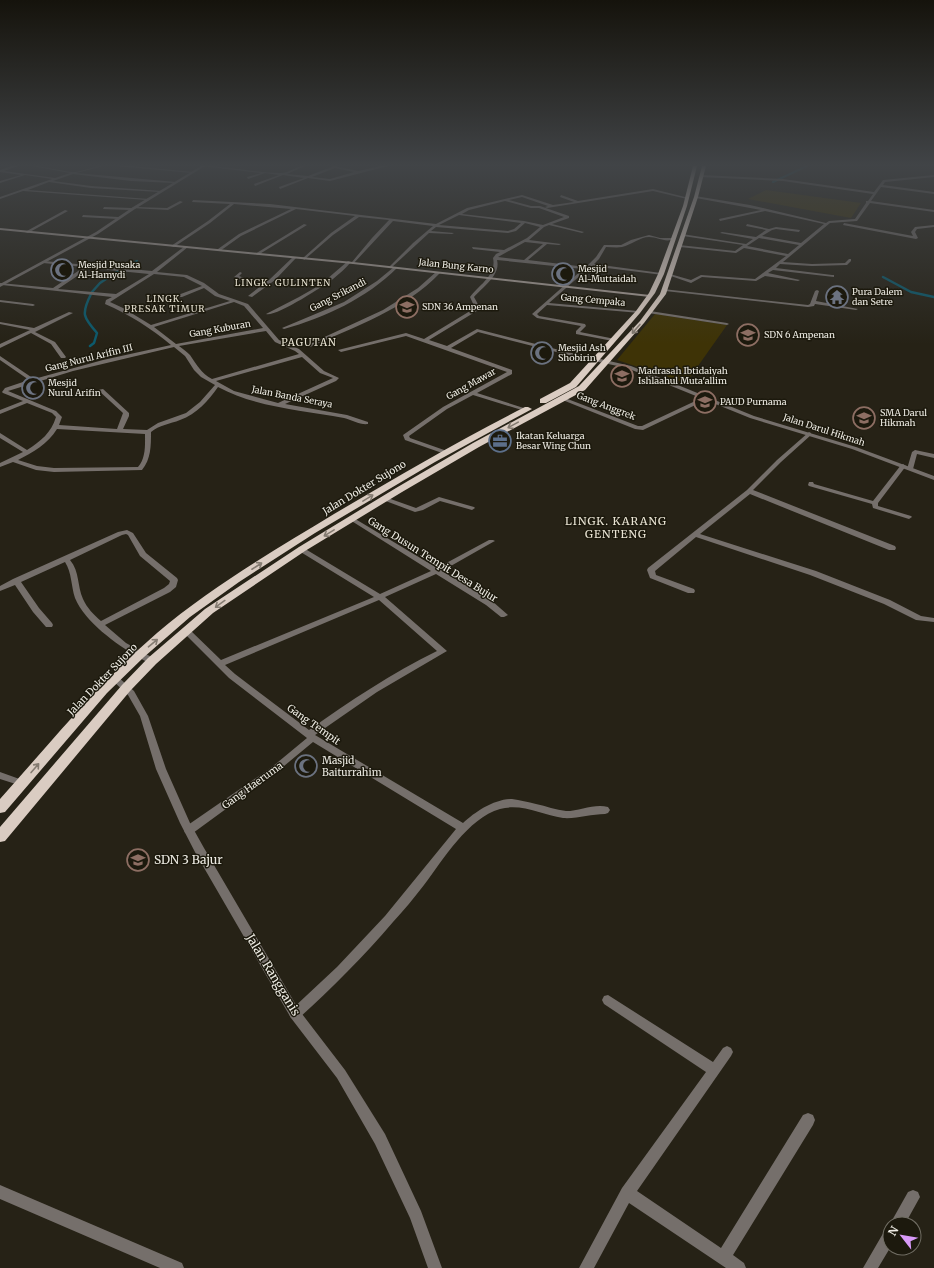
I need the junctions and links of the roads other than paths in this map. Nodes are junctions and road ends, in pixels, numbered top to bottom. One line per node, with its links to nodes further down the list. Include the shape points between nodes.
1 (39, 225): 20 (street)
2 (108, 225): 28 (street)
3 (204, 225): 34 (street)
4 (260, 225): 38 (street)
5 (305, 225): 41 (street)
6 (345, 225): 44 (street)
7 (387, 225): 49 (street)
8 (436, 225): 23 (street, Gang Srikandi)
9 (438, 225): 10 (street, via 505,232 515,230)
10 (520, 225)
11 (545, 225): 22 (street); 30 (street)
12 (678, 225): 29 (highway)
13 (685, 225): 26 (highway)
14 (747, 225): 19 (street)
15 (826, 225): 33 (street)
16 (841, 225): 17 (street, via 915,238 913,232 916,228)
17 (934, 226)
18 (0, 228): 20 (main road, Jalan Bung Karno)
19 (769, 230): 21 (street, via 776,228); 27 (street)
20 (28, 231): 28 (main road, Jalan Bung Karno)
21 (799, 231)
22 (582, 232)
23 (431, 233): 24 (street); 52 (street, Gang Srikandi)
24 (452, 233)
25 (722, 233): 27 (street)
26 (683, 235): 35 (street); 40 (highway)
27 (757, 237): 33 (street); 35 (street)
28 (89, 238): 34 (main road, Jalan Bung Karno); 48 (street)
29 (672, 239): 40 (highway); 53 (street, via 649,236 622,246 605,246 600,256)
30 (524, 241): 31 (street); 39 (street)
31 (546, 243): 32 (street); 47 (street)
32 (560, 244)
33 (802, 244): 42 (street)
34 (173, 246): 36 (main road, Jalan Bung Karno)
35 (746, 246): 40 (street, via 738,252); 42 (street)
36 (186, 247): 38 (main road, Jalan Bung Karno); 56 (street)
37 (473, 248): 39 (street)
38 (219, 250): 41 (main road, Jalan Bung Karno)
39 (503, 251): 45 (street)
40 (675, 251): 59 (highway)
41 (258, 254): 43 (main road, Jalan Bung Karno)
42 (788, 255): 50 (street)
43 (294, 258): 44 (main road, Jalan Bung Karno); 65 (street)
44 (304, 258): 49 (main road, Jalan Bung Karno)
45 (495, 258): 47 (street); 62 (street, via 497,265)
46 (850, 260): 50 (street, via 846,264 824,265)
47 (525, 261): 53 (street)
48 (44, 262): 51 (street); 66 (street)
49 (351, 263): 52 (main road, Jalan Bung Karno); 84 (street, via 308,294)
50 (779, 263): 54 (street)
51 (87, 267): 56 (street); 69 (street)
52 (393, 267): 55 (main road, Jalan Bung Karno); 88 (street, Gang Srikandi, via 378,283 346,302)
53 (589, 267): 59 (street); 68 (street)
54 (772, 269): 58 (street); 61 (street)
55 (438, 272): 62 (main road, Jalan Bung Karno); 95 (street, via 420,289 390,308)
56 (153, 273): 67 (street, via 189,277); 72 (street)
57 (240, 273): 64 (street, via 236,277)
58 (764, 274): 59 (street, via 753,280 701,276 691,282); 63 (street)
59 (666, 275): 71 (highway)
60 (269, 276): 64 (street)
61 (832, 276)
62 (490, 278): 68 (main road, Jalan Bung Karno); 92 (street, via 472,296 478,308 476,310)
63 (798, 280)
64 (264, 281): 65 (street)
65 (270, 281): 74 (street)
66 (1, 285): 69 (street)
67 (205, 286): 73 (street); 75 (street, via 218,295)
68 (566, 287): 71 (main road, Jalan Bung Karno); 78 (street)
69 (53, 290): 72 (street)
70 (817, 291): 77 (street)
71 (656, 295): 77 (street, via 808,306); 81 (highway, Jalan Dokter Sujono); 82 (highway)
72 (117, 296): 87 (street, Jalan Banda Seraya, via 106,302)
73 (180, 296)
74 (250, 296)
75 (235, 300): 87 (street); 89 (street, via 249,308)
76 (0, 301): 79 (street)
77 (813, 302): 80 (street)
78 (546, 304): 81 (street, Gang Cempaka); 91 (street, via 534,314 537,317 582,325 584,326 578,333)
79 (32, 305)
80 (856, 308)
81 (638, 312): 91 (highway, Jalan Dokter Sujono)
82 (650, 312): 86 (street); 101 (highway, one-way to 101)
83 (71, 313): 90 (street)
84 (268, 314)
85 (0, 324): 90 (street)
86 (727, 324)
87 (151, 326): 93 (street, Jalan Banda Seraya)
88 (284, 328)
89 (267, 329): 93 (street, Gang Kuburan); 98 (street, via 277,340)
90 (34, 331): 94 (street); 99 (street, via 53,342)
91 (613, 340): 101 (highway, Jalan Dokter Sujono)
92 (424, 341): 96 (street, Gang Mawar); 97 (street, Gang Mawar, via 400,334)
93 (175, 345): 102 (street, Gang Nurul Arifin III); 103 (street, Jalan Banda Seraya, via 187,355 201,374)
94 (0, 346)
95 (308, 346)
96 (447, 348): 101 (street, Jalan Darul Hikmah, via 477,330); 106 (street, Gang Mawar, via 510,371)
97 (341, 350)
98 (302, 354): 103 (street); 110 (street, via 322,372 336,379)
99 (63, 357)
100 (0, 358): 102 (street)
101 (601, 361): 107 (street, Jalan Darul Hikmah, via 629,367); 108 (highway, via 582,388); 111 (highway, Jalan Dokter Sujono, via 573,384)
102 (32, 380): 109 (street, Gang Nurul Arifin III, via 5,392)
103 (211, 381): 104 (street, Jalan Banda Seraya)
104 (217, 385): 110 (street, Jalan Banda Seraya, via 250,399); 116 (street, via 192,413 158,425)
105 (101, 390): 115 (street, via 126,413)
106 (471, 393): 111 (street); 119 (street, Gang Mawar, via 406,435 407,439)
107 (706, 398): 108 (street, Gang Anggrek, via 643,428 637,428); 118 (street, Jalan Darul Hikmah, via 752,417)
108 (564, 400): 129 (highway, one-way to 129, via 476,445)
109 (28, 401): 112 (street); 114 (street, via 57,414 59,417)
110 (279, 405): 113 (street, Jalan Banda Seraya, via 347,417)
111 (527, 410): 119 (highway, Jalan Dokter Sujono)
112 (0, 412)
113 (366, 423)
114 (56, 427): 115 (street); 120 (street)
115 (119, 431): 116 (street)
116 (148, 432): 122 (street, via 144,465 137,469 47,470)
117 (0, 434): 120 (street)
118 (809, 434): 124 (street, Jalan Darul Hikmah); 130 (street)
119 (445, 452): 128 (highway, Jalan Dokter Sujono)
120 (28, 453): 122 (street)
121 (934, 456): 125 (street, via 915,452)
122 (13, 460): 123 (street)
123 (0, 465)
124 (903, 466): 125 (street, Jalan Darul Hikmah); 132 (street)
125 (910, 469): 126 (street, Jalan Darul Hikmah)
126 (934, 478)
127 (811, 483): 132 (street)
128 (388, 486): 129 (highway); 151 (highway, Jalan Dokter Sujono, one-way to 128, via 191,611 236,579)
129 (399, 490): 131 (highway)
130 (749, 491): 136 (street); 138 (street)
131 (385, 498): 133 (street, via 413,510 439,499); 135 (highway)
132 (875, 504): 134 (street, via 875,507)
133 (472, 508)
134 (909, 517)
135 (352, 519): 139 (highway, one-way to 139); 141 (street, Gang Dusun Tempit Desa Bujur)
136 (697, 535): 144 (street, via 651,572 653,576); 147 (street, via 813,573 887,602 919,618)
137 (491, 541): 141 (street)
138 (892, 548)
139 (302, 549): 145 (street); 150 (highway, one-way to 150, via 219,604)
140 (66, 559): 142 (street); 149 (street, via 72,566 79,598); 149 (street, via 120,533 129,533 143,554 174,580 171,587)
141 (436, 571): 145 (street); 146 (street, Gang Dusun Tempit Desa Bujur)
142 (16, 581): 143 (street); 148 (street)
143 (0, 589)
144 (691, 591)
145 (380, 597): 153 (street); 156 (street, Gang Haeruma, via 443,651 411,667 334,716)
146 (504, 615)
147 (934, 620)
148 (49, 625)
149 (100, 625): 151 (street, via 123,645)
150 (186, 631): 152 (highway); 153 (street, Gang Tempit)
151 (139, 654): 152 (street); 154 (highway, Jalan Dokter Sujono)
152 (152, 661): 155 (highway)
153 (219, 664): 156 (street, Gang Tempit)
154 (115, 680): 155 (street, Jalan Rangganis); 158 (highway, Jalan Dokter Sujono, one-way to 154)
155 (126, 688): 162 (street, Jalan Rangganis, via 144,716 161,769); 163 (highway)
156 (310, 736): 161 (street, Gang Tempit); 162 (street, Gang Haeruma, via 275,769)
157 (0, 775): 158 (street)
158 (22, 783): 159 (highway, Jalan Dokter Sujono)
159 (0, 808)
160 (605, 810): 161 (street, via 562,814 517,803 503,804 484,813)
161 (464, 828): 165 (street, via 382,927 338,975)
162 (189, 830): 165 (street, Jalan Rangganis)
163 (0, 837)
164 (608, 1000): 167 (street)
165 (295, 1014): 176 (street, Jalan Rangganis, via 341,1074 380,1139 416,1216)
166 (727, 1052): 167 (street)
167 (714, 1070): 170 (street)
168 (808, 1120): 174 (street)
169 (0, 1192): 175 (street)
170 (627, 1193): 174 (street); 177 (street)
171 (913, 1197): 172 (street)
172 (902, 1216)
173 (882, 1248): 179 (street)
174 (723, 1258): 178 (street)
175 (176, 1268)
176 (435, 1268)
177 (586, 1268)
178 (739, 1268)
179 (870, 1268)

